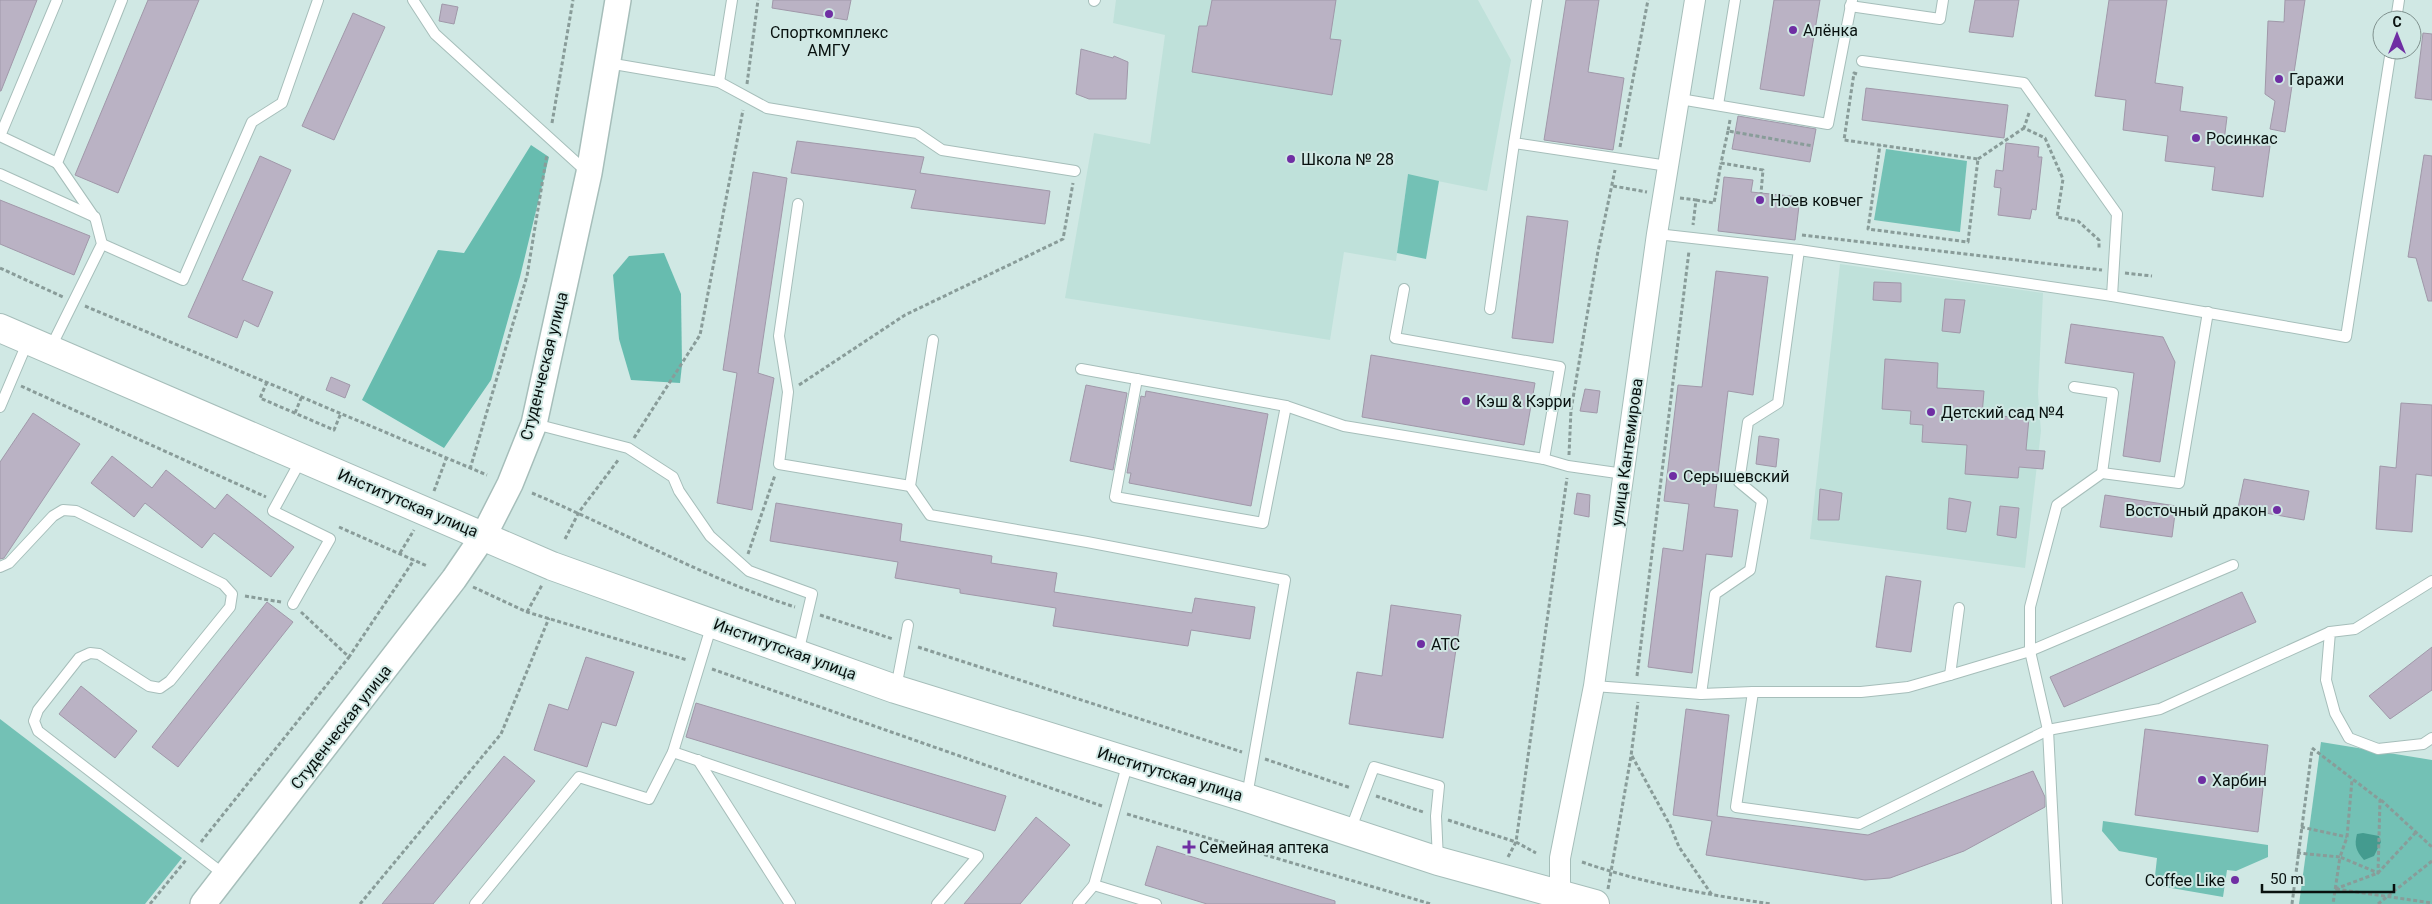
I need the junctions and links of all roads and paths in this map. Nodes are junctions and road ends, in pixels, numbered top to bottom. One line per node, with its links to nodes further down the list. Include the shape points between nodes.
1 (57, 0): 33 (lane, via 0,136)
2 (122, 0): 33 (lane)
3 (318, 0): 49 (lane, via 282,103 252,122 183,280)
4 (413, 0): 27 (lane, via 435,34)
5 (573, 0): 27 (path)
6 (618, 0): 17 (street, Студенческая улица)
7 (732, 0): 19 (lane)
8 (758, 0): 20 (path)
9 (1537, 0): 28 (lane)
10 (1648, 0): 31 (path)
11 (1695, 0): 21 (street, улица Кантемирова)
12 (1735, 0): 22 (lane)
13 (1943, 0): 14 (lane, via 1940,19)
14 (1851, 3): 24 (lane, via 1828,124)
15 (2390, 60): 61 (lane, via 2346,337)
16 (1862, 61): 55 (lane, via 2024,83 2117,214)
17 (607, 63): 19 (lane); 37 (street, Студенческая улица)
18 (1864, 74): 30 (path, via 1854,73 1844,140)
19 (719, 82): 20 (lane)
20 (745, 96): 36 (lane, via 767,108 917,133 942,150); 77 (path, via 700,336)
21 (1680, 99): 22 (lane); 35 (street, улица Кантемирова)
22 (1718, 105): 24 (lane)
23 (2026, 105): 25 (path, via 2029,112)
24 (1733, 107): 26 (path)
25 (2024, 128): 32 (path); 51 (path, via 2045,138 2063,179 2057,217 2078,221 2099,240)
26 (1728, 131): 29 (path); 34 (path)
27 (550, 138): 37 (lane); 83 (path, via 527,276)
28 (1514, 143): 31 (lane); 60 (lane)
29 (1812, 146)
30 (1880, 146): 32 (path); 32 (path, via 1868,229 1968,242)
31 (1617, 158): 35 (lane); 39 (path)
32 (1978, 159)
33 (57, 163): 45 (lane)
34 (1721, 164): 41 (path, via 1763,170); 43 (path, via 1714,203)
35 (1668, 166): 46 (street, улица Кантемирова)
36 (1075, 171): 70 (path, via 1063,238 905,315)
37 (589, 173): 76 (street, Студенческая улица)
38 (0, 174): 45 (lane)
39 (1613, 186): 40 (path); 82 (path, via 1580,357)
40 (1647, 192)
41 (1761, 193)
42 (1672, 196): 43 (path)
43 (1696, 200): 48 (path)
44 (798, 204): 70 (lane, via 779,336)
45 (95, 217): 49 (lane)
46 (1656, 234): 48 (lane); 85 (street, улица Кантемирова)
47 (1799, 234): 54 (path)
48 (1690, 238): 50 (lane); 122 (path, via 1636,668)
49 (102, 244): 59 (lane)
50 (1799, 250): 58 (lane); 124 (lane, via 1778,403 1748,422 1739,482 1762,501 1750,570 1715,594)
51 (2100, 255)
52 (2100, 263): 54 (path)
53 (0, 268): 59 (path)
54 (2101, 270): 55 (path)
55 (2113, 272): 56 (path); 58 (lane)
56 (2152, 276)
57 (1404, 289): 79 (lane, via 1395,338 1560,367)
58 (2112, 296): 61 (lane)
59 (73, 301): 64 (lane); 68 (path)
60 (1490, 309)
61 (2208, 312): 84 (lane, via 2179,483)
62 (0, 328): 64 (main road, Институтская улица)
63 (933, 340): 87 (lane)
64 (39, 345): 67 (lane); 78 (main road, Институтская улица)
65 (1081, 369): 66 (lane)
66 (1137, 379): 72 (lane); 72 (lane, via 1115,496 1134,500 1263,523)
67 (12, 381): 73 (lane); 90 (path)
68 (267, 382): 71 (path); 74 (path, via 260,398)
69 (2074, 387): 84 (lane, via 2113,393)
70 (788, 392): 81 (lane)
71 (302, 396): 74 (path); 75 (path)
72 (1286, 406): 79 (lane, via 1344,426)
73 (0, 407)
74 (295, 413): 75 (path, via 334,430)
75 (341, 413): 80 (path)
76 (534, 424): 77 (lane); 94 (street, Студенческая улица, via 510,484)
77 (628, 448): 91 (path); 101 (lane, via 673,477 710,536)
78 (302, 457): 90 (lane); 94 (main road, Институтская улица)
79 (1544, 458): 82 (lane)
80 (446, 459): 83 (path); 88 (path)
81 (779, 464): 87 (lane); 101 (path)
82 (1568, 466): 85 (lane); 142 (path)
83 (470, 469): 86 (path)
84 (2102, 473): 115 (lane, via 2057,505 2030,607)
85 (1624, 474): 120 (street, улица Кантемирова)
86 (487, 475)
87 (910, 486): 128 (lane, via 930,515 1285,580)
88 (434, 491)
89 (532, 493): 91 (path)
90 (278, 502): 106 (lane, via 272,511 330,539)
91 (579, 512): 95 (path); 108 (path, via 747,592)
92 (330, 524): 96 (path)
93 (415, 528): 96 (path)
94 (484, 535): 111 (main road, Институтская улица, via 552,566); 154 (street, Студенческая улица, via 454,579)
95 (565, 539)
96 (400, 553): 97 (path)
97 (414, 560): 99 (path); 117 (path)
98 (2233, 565): 115 (lane)
99 (427, 566)
100 (0, 567): 105 (lane, via 9,563 53,516 63,510 76,511 223,584)
101 (744, 567): 108 (lane, via 812,594)
102 (2432, 581): 113 (lane, via 2355,629)
103 (542, 584): 109 (path)
104 (471, 586): 109 (path)
105 (232, 594): 106 (path); 144 (lane, via 230,607 170,681 160,688 149,686 99,654 90,653 79,658 38,710 34,721 38,731)
106 (293, 604): 117 (path)
107 (1959, 608): 119 (lane)
108 (808, 611): 114 (path); 116 (lane)
109 (527, 612): 110 (path)
110 (549, 618): 118 (path); 164 (path, via 501,734)
111 (712, 624): 116 (main road, Институтская улица); 118 (lane)
112 (908, 625): 114 (lane)
113 (2330, 632): 125 (lane, via 2160,709); 126 (lane, via 2326,680 2335,713 2349,738 2378,749 2423,744)
114 (904, 643): 121 (lane); 128 (path)
115 (2030, 652): 119 (lane); 125 (lane)
116 (798, 654): 121 (main road, Институтская улица)
117 (349, 657): 144 (path)
118 (700, 664): 127 (lane); 136 (path)
119 (1950, 675): 123 (lane, via 1908,687 1861,692)
120 (1594, 686): 122 (lane); 160 (street, улица Кантемирова, via 1560,858)
121 (895, 689): 131 (main road, Институтская улица)
122 (1638, 691): 124 (lane); 129 (path)
123 (1754, 692): 124 (lane); 125 (lane, via 1736,807 1860,824)
124 (1701, 694)
125 (2048, 730): 172 (lane)
126 (2432, 738)
127 (673, 752): 130 (lane); 165 (lane, via 650,799 578,777)
128 (1256, 756): 133 (path); 134 (lane)
129 (1632, 756): 152 (path); 157 (path, via 1679,847)
130 (698, 760): 166 (lane); 167 (lane, via 978,856)
131 (1128, 761): 134 (main road, Институтская улица); 136 (lane)
132 (2352, 780): 135 (path); 138 (path, via 2312,748); 141 (path)
133 (1365, 793): 137 (path); 137 (lane, via 1374,767 1439,786); 140 (lane)
134 (1247, 798): 140 (main road, Институтская улица)
135 (2380, 800): 139 (path); 153 (path)
136 (1115, 811): 155 (lane); 170 (path)
137 (1436, 816): 142 (path); 149 (lane)
138 (2301, 827): 141 (path); 146 (path)
139 (2416, 830): 143 (path); 153 (path)
140 (1350, 832): 149 (main road, Институтская улица)
141 (2347, 837): 148 (path)
142 (1516, 842): 145 (path); 147 (path)
143 (2432, 847)
144 (192, 852): 154 (lane); 162 (path)
145 (1536, 853)
146 (2298, 853): 148 (path); 173 (path)
147 (1508, 857)
148 (2340, 857): 153 (path); 156 (path)
149 (1438, 861): 160 (main road, Институтская улица)
150 (2432, 861): 159 (path)
151 (1582, 862): 152 (path)
152 (1612, 872): 157 (path); 158 (path)
153 (2378, 873): 156 (path)
154 (226, 876): 163 (street, Студенческая улица)
155 (1094, 885): 168 (lane); 169 (lane)
156 (2335, 889): 159 (path); 174 (path)
157 (1712, 895): 171 (path)
158 (1601, 897): 160 (main road, Институтская улица)
159 (2388, 897): 161 (path); 175 (path)
160 (1559, 899)
161 (2432, 903)
162 (150, 904)
163 (203, 904)
164 (360, 904)
165 (475, 904)
166 (790, 904)
167 (937, 904)
168 (1078, 904)
169 (1156, 904)
170 (1431, 904)
171 (1772, 904)
172 (2057, 904)
173 (2292, 904)
174 (2333, 904)
175 (2378, 904)

